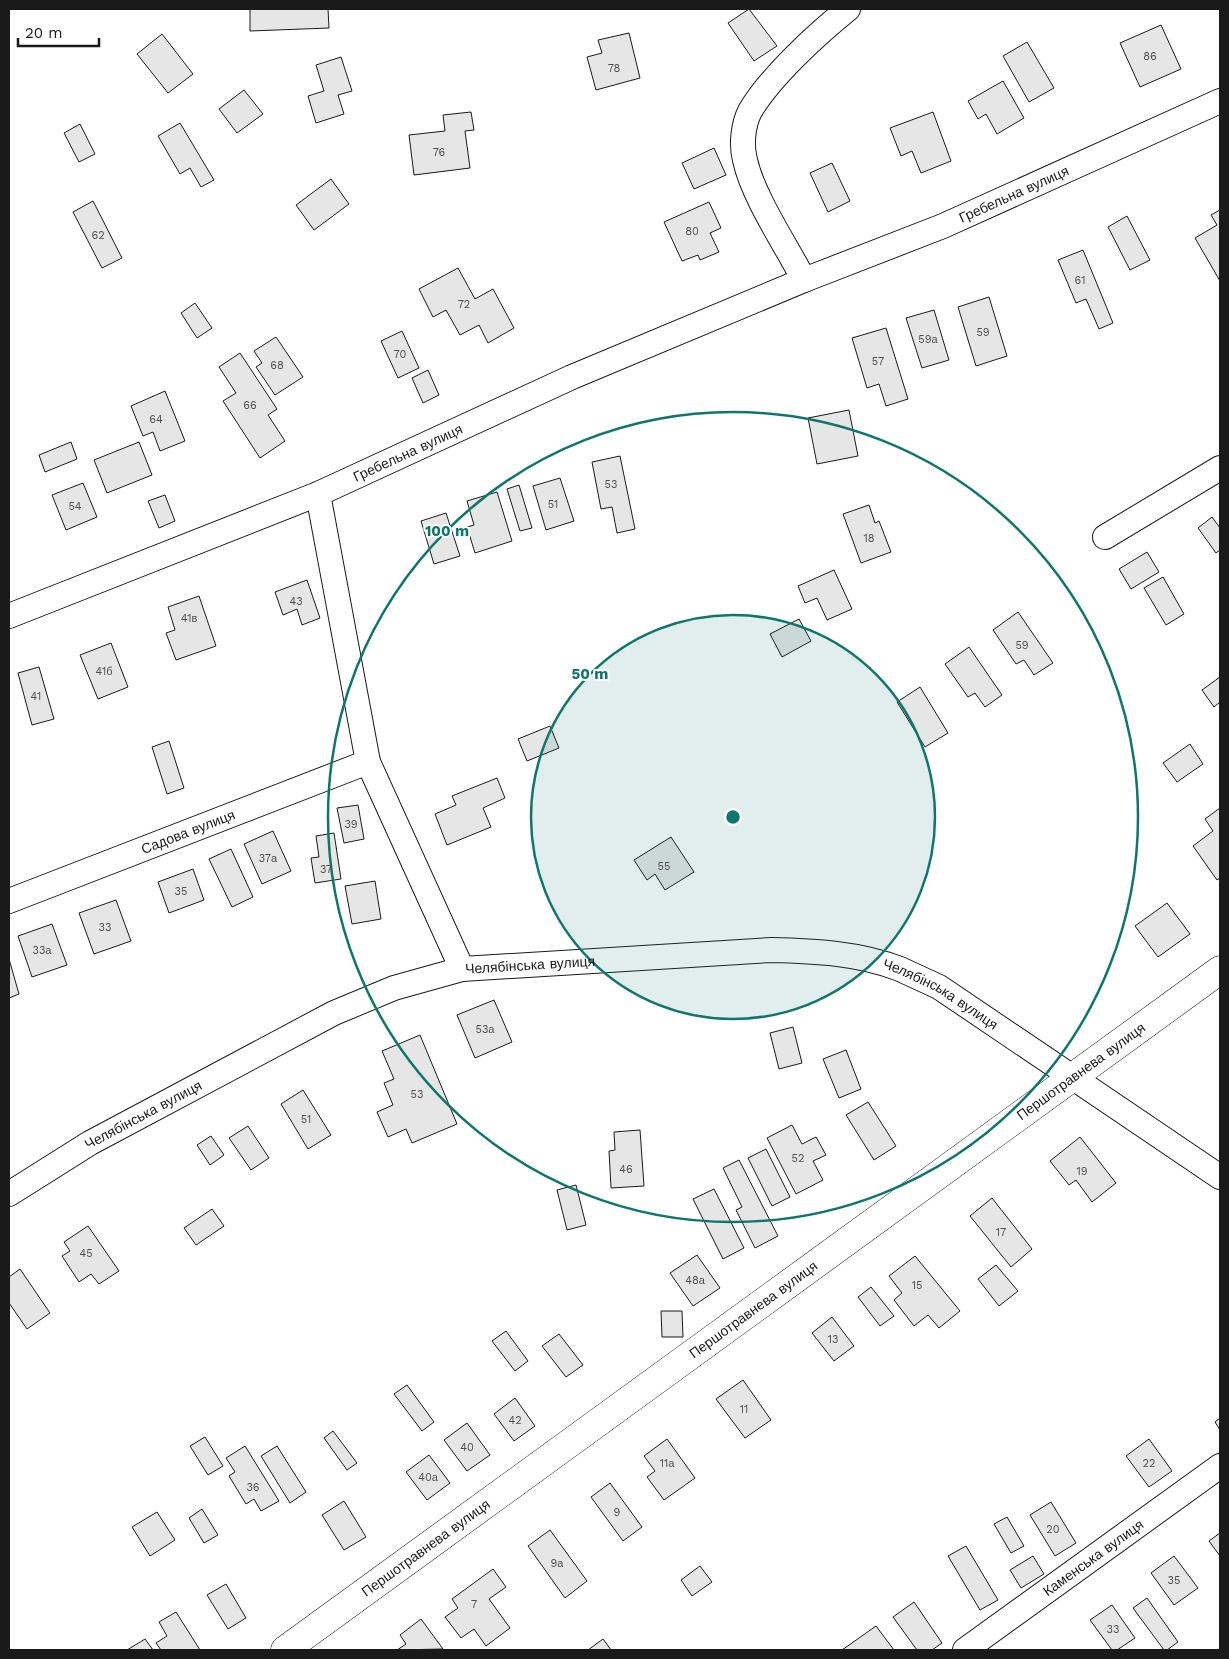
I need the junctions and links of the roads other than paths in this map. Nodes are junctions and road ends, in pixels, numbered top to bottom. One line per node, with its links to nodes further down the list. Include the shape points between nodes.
1 (848, 9): 3 (street, via 769,86 749,113 743,135 745,160 760,198)
2 (1220, 101): 3 (street, Гребельна вулиця, via 943,226)
3 (804, 280): 5 (street, Гребельна вулиця, via 572,377)
4 (1220, 468): 6 (street)
5 (318, 494): 7 (street, Гребельна вулиця); 8 (street)
6 (1105, 537)
7 (9, 616)
8 (368, 762): 9 (street, Садова вулиця); 10 (street)
9 (9, 901)
10 (462, 969): 12 (street, Челябінська вулиця, via 771,950 858,958 899,969 939,987); 14 (street, Челябінська вулиця, via 394,988 334,1013 90,1143)
11 (1220, 970): 12 (street, Першотравнева вулиця)
12 (1072, 1077): 13 (street, Челябінська вулиця); 16 (street, Першотравнева вулиця)
13 (1220, 1177)
14 (9, 1194)
15 (1220, 1466): 17 (street, Каменська вулиця)
16 (285, 1650)
17 (965, 1650)

